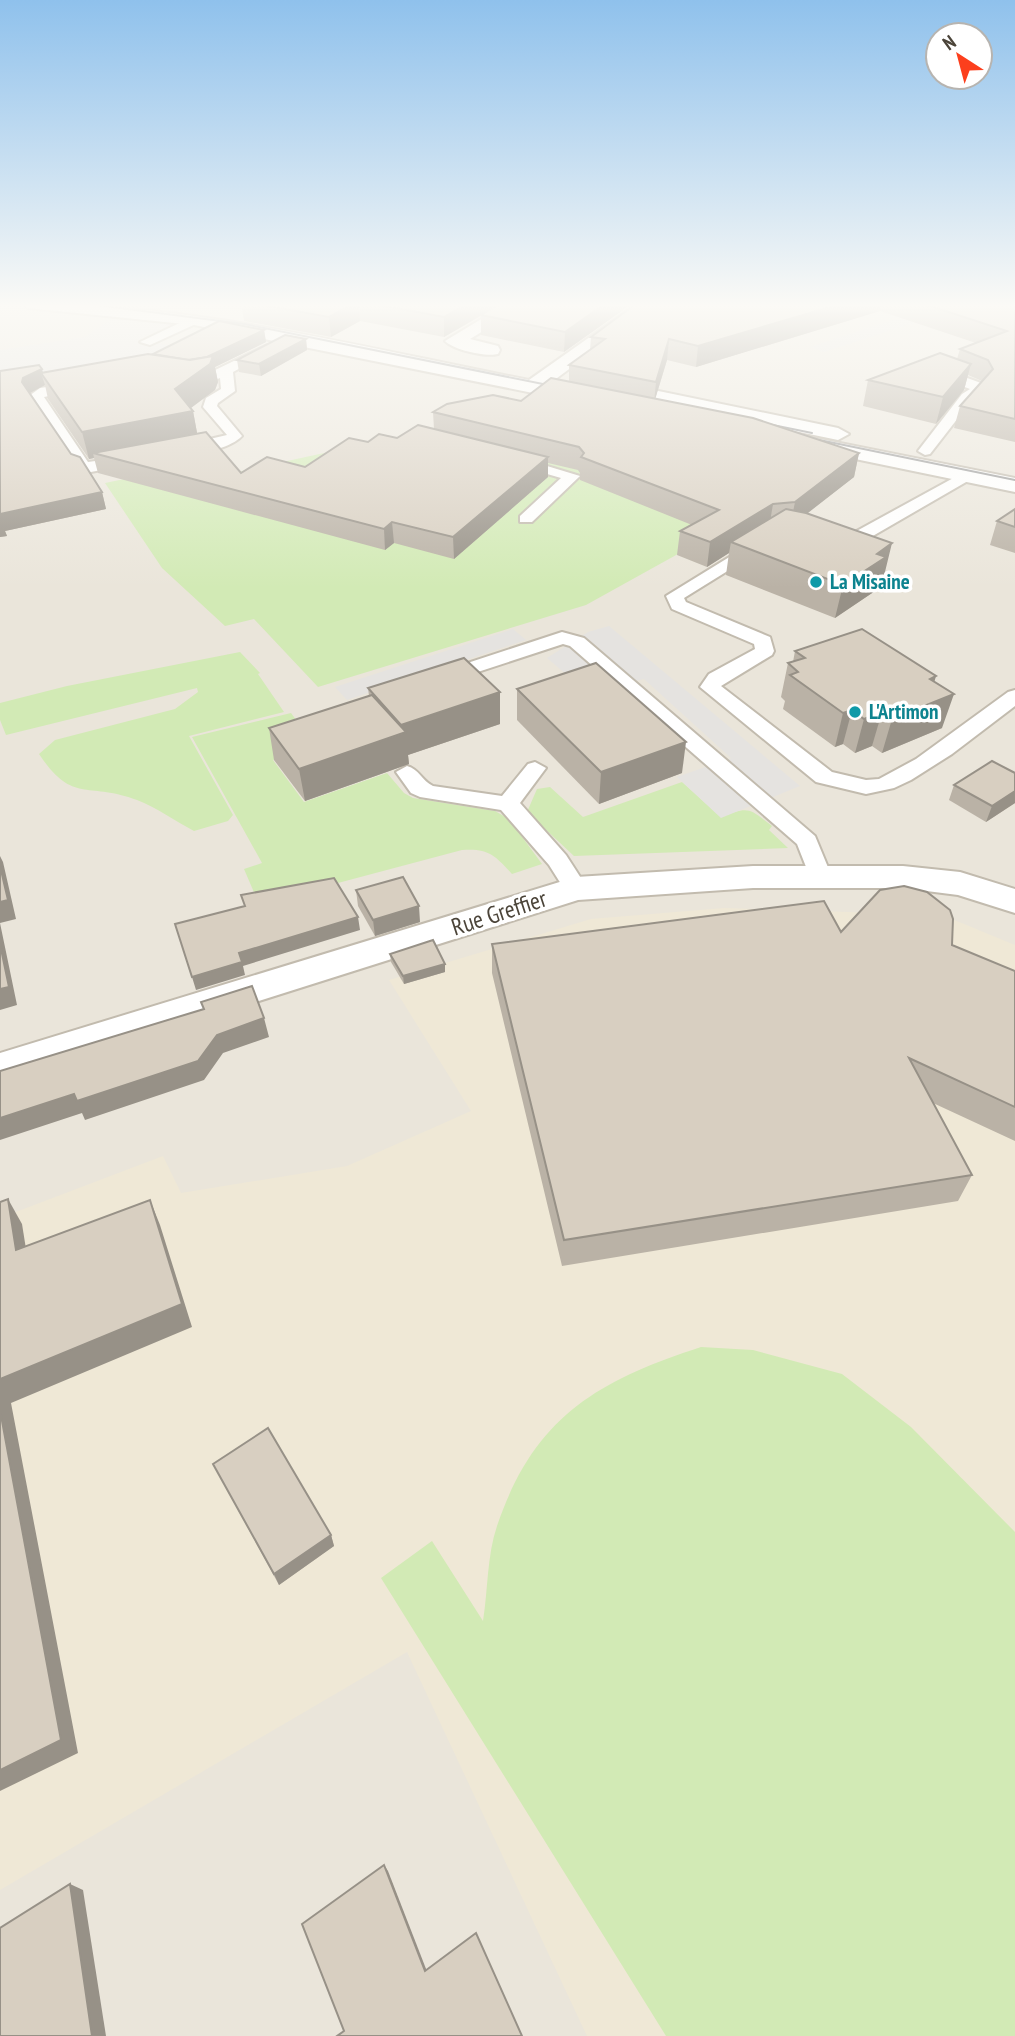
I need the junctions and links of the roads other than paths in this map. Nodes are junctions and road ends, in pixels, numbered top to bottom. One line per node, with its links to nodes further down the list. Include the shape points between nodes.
1 (37, 398): 2 (lane, via 83,466 91,467 226,442 235,436 210,407)
2 (216, 398)
3 (620, 398): 9 (street)
4 (633, 398): 6 (street)
5 (966, 398): 6 (lane)
6 (925, 451): 8 (street)
7 (502, 457): 11 (lane, via 572,476)
8 (1015, 468)
9 (968, 475): 10 (street); 13 (lane, via 845,544 830,545)
10 (1015, 485)
11 (526, 519)
12 (776, 533): 15 (lane, via 675,596 678,605 763,641 765,651 716,678 710,687 824,778 874,787 903,776)
13 (810, 538)
14 (417, 685): 19 (lane, via 562,638 577,642 807,841)
15 (1015, 696)
16 (535, 768): 18 (lane)
17 (407, 772): 18 (lane, via 428,792)
18 (508, 804): 20 (lane, via 558,860)
19 (820, 877): 20 (street, Rue Greffier); 21 (street, Rue Greffier, via 960,884)
20 (576, 889): 22 (street, Rue Greffier)
21 (1015, 901)
22 (0, 1068)

